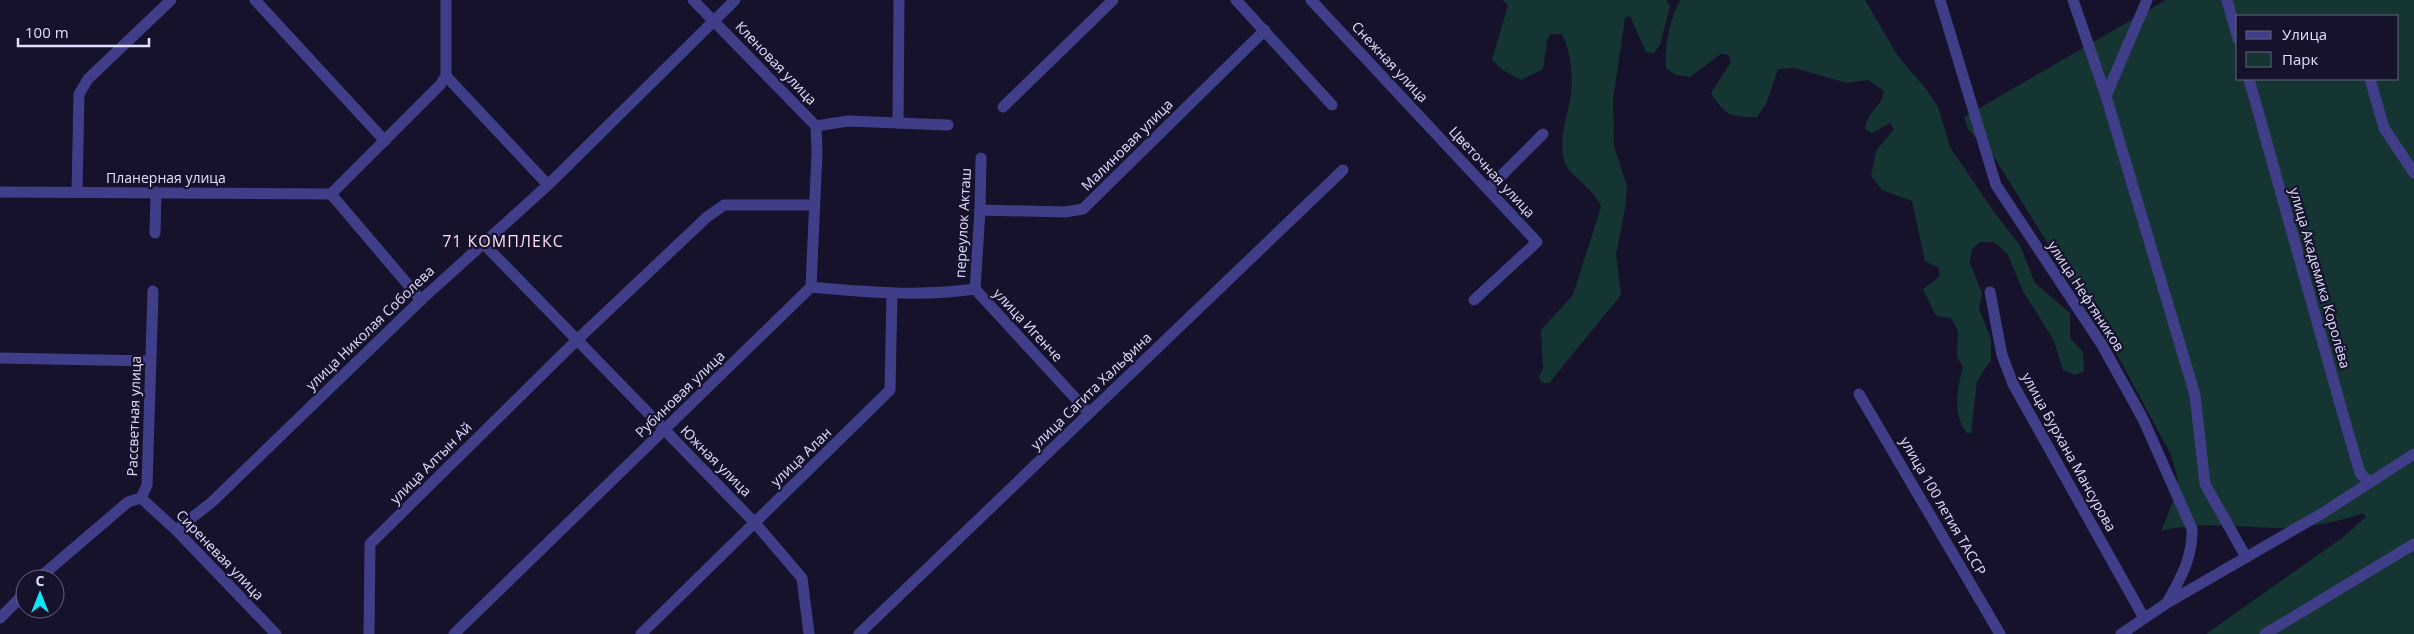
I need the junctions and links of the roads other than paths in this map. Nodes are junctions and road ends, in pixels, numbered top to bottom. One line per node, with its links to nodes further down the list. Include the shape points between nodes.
1 (171, 0): 35 (street, via 88,79 79,94)
2 (255, 0): 28 (street)
3 (446, 0): 17 (street)
4 (693, 0): 14 (street, Кленовая улица)
5 (735, 0): 14 (street, улица Николая Соболева)
6 (899, 0): 23 (street)
7 (1113, 0): 22 (street)
8 (1236, 0): 15 (street)
9 (1311, 0): 24 (street, Снежная улица)
10 (1940, 0): 64 (street, улица Нефтяников, via 1996,185 2102,345 2143,419 2192,529 2193,543 2185,570)
11 (2073, 0): 20 (street)
12 (2147, 0): 20 (street)
13 (2227, 0): 16 (street)
14 (713, 20): 26 (street, Кленовая улица); 32 (street, улица Николая Соболева)
15 (1264, 30): 21 (street); 39 (street, Малиновая улица, via 1083,209 1065,212)
16 (2236, 32)
17 (446, 76): 28 (street); 32 (street)
18 (2249, 80): 56 (street, улица Академика Королёва, via 2360,473)
19 (2370, 80): 31 (street, via 2384,128)
20 (2106, 96): 61 (street, via 2195,395 2205,484)
21 (1332, 104)
22 (1003, 107)
23 (898, 123): 25 (street); 26 (street, via 848,121)
24 (1426, 123): 33 (street, Цветочная улица)
25 (948, 125)
26 (816, 126): 38 (street)
27 (1544, 134): 33 (street)
28 (385, 141): 37 (street)
29 (981, 158): 39 (street, переулок Акташ)
30 (1344, 170): 53 (street, улица Сагита Хальфина)
31 (2414, 173)
32 (548, 185): 41 (street, улица Николая Соболева)
33 (1488, 190): 48 (street, Цветочная улица, via 1537,242)
34 (0, 192): 35 (street, Планерная улица)
35 (77, 192): 36 (street, Планерная улица)
36 (156, 192): 37 (street, Планерная улица); 40 (street)
37 (331, 194): 47 (street)
38 (813, 205): 42 (street); 49 (street, улица Алтын Ай, via 724,205 706,217)
39 (980, 210): 43 (street, переулок Акташ)
40 (155, 233)
41 (483, 243): 47 (street, улица Николая Соболева); 49 (street, Южная улица)
42 (811, 287): 46 (street, улица Игенче); 54 (street, Рубиновая улица)
43 (975, 289): 46 (street, улица Игенче, via 952,293); 53 (street, улица Игенче)
44 (153, 291): 51 (street, Рассветная улица)
45 (1990, 292): 66 (street, улица Бурхана Мансурова, via 2002,355 2013,384)
46 (892, 293): 58 (street, улица Алан, via 890,390)
47 (421, 300): 59 (street, улица Николая Соболева, via 212,502)
48 (1474, 300)
49 (578, 339): 54 (street, Южная улица); 68 (street, улица Алтын Ай, via 370,544)
50 (0, 358): 51 (street)
51 (150, 361): 57 (street, Рассветная улица, via 147,484)
52 (1859, 394): 73 (street, улица 100 летия ТАССР)
53 (1089, 413): 72 (street, улица Сагита Хальфина)
54 (664, 430): 58 (street, Южная улица); 69 (street, Рубиновая улица)
55 (2414, 454): 56 (street)
56 (2369, 482): 61 (street)
57 (141, 498): 59 (street, Сиреневая улица); 62 (street, via 128,502)
58 (756, 523): 70 (street, улица Алан); 71 (street, Южная улица, via 802,578)
59 (176, 530): 67 (street, Сиреневая улица)
60 (2414, 544): 75 (street)
61 (2246, 557): 64 (street)
62 (50, 569)
63 (15, 602): 65 (street)
64 (2167, 603): 66 (street)
65 (0, 618)
66 (2144, 618): 74 (street)
67 (276, 634)
68 (369, 634)
69 (454, 634)
70 (641, 634)
71 (809, 634)
72 (859, 634)
73 (2000, 634)
74 (2121, 634)
75 (2265, 634)

